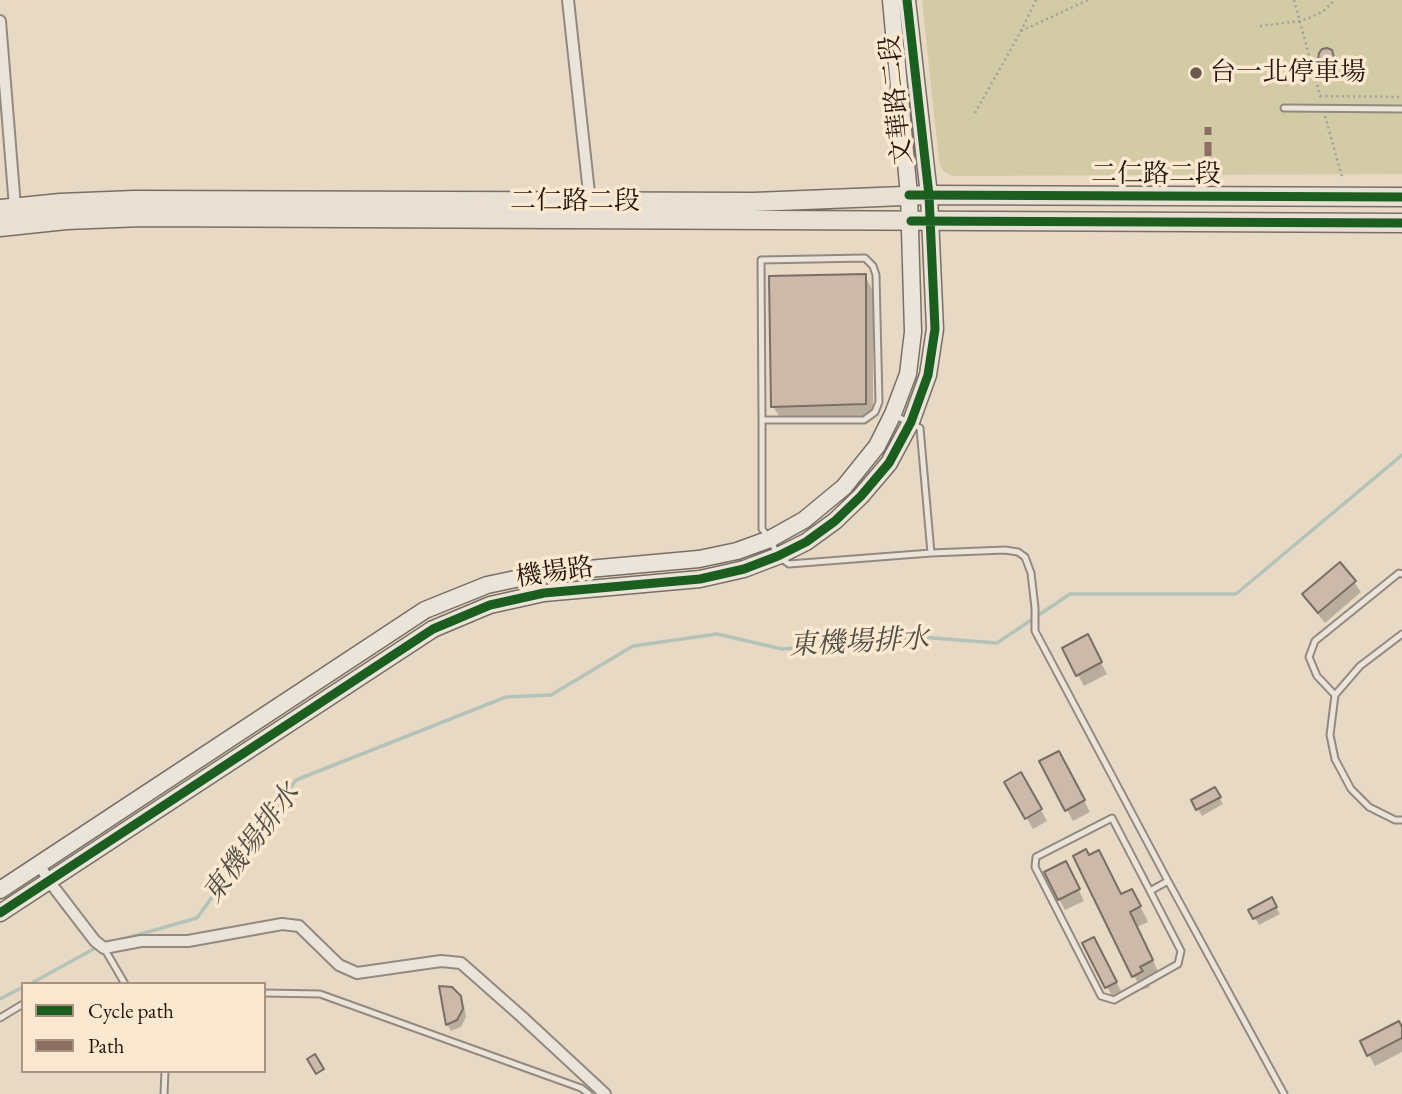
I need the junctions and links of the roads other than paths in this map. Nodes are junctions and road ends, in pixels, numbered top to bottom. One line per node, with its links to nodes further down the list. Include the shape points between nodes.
1 (568, 0): 10 (street)
2 (891, 0): 8 (street, 文華路二段)
3 (907, 0): 7 (street, 文華路二段)
4 (0, 20): 11 (street)
5 (1284, 108): 6 (lane)
6 (1402, 109)
7 (929, 194): 8 (main road, 二仁路二段); 9 (main road, 二仁路二段); 13 (street, 機場路)
8 (909, 195): 10 (main road, 二仁路二段, via 754,202); 12 (street, 機場路)
9 (1402, 197)
10 (590, 202): 11 (main road, 二仁路二段, via 134,200)
11 (7, 208)
12 (911, 221): 13 (main road, 二仁路二段); 15 (main road, 二仁路二段, via 142,217); 16 (street, 機場路, via 913,332 908,374)
13 (931, 221): 14 (main road, 二仁路二段); 18 (street, 機場路, via 935,329 928,375)
14 (1402, 223)
15 (0, 227)
16 (893, 414): 18 (lane); 19 (street, 機場路, via 877,446 844,487 804,520)
17 (762, 420): 17 (lane, via 761,260 865,258 876,275 879,402 875,412 864,420); 19 (lane, via 762,529)
18 (911, 422): 20 (lane, via 920,428); 21 (street, 機場路, via 889,463 861,496 806,542)
19 (771, 539): 21 (lane); 26 (street, 機場路, via 699,559 569,570 487,584 425,610)
20 (931, 553): 21 (lane, via 789,564); 28 (lane, via 1005,550 1024,557 1031,573 1035,631)
21 (778, 556): 27 (street, 機場路, via 700,579 544,593 490,605 432,629)
22 (1402, 574): 24 (lane, via 1315,640 1309,657 1317,676)
23 (1402, 635): 24 (lane, via 1360,666)
24 (1335, 695): 25 (lane, via 1330,735 1335,759 1351,789 1369,807)
25 (1402, 820)
26 (39, 864): 27 (street); 29 (street, 機場路)
27 (49, 881): 31 (street, 機場路); 32 (street)
28 (1168, 881): 30 (lane); 41 (lane)
29 (0, 890)
30 (1150, 891): 30 (lane, via 1112,818 1036,857 1035,867 1101,996 1114,1000 1178,964 1181,951)
31 (0, 913)
32 (99, 945): 33 (lane); 40 (street, via 188,941 282,924 299,926 339,965 357,973 461,962)
33 (124, 982)
34 (266, 993): 39 (lane, via 320,994)
35 (21, 1005): 36 (lane)
36 (0, 1017)
37 (165, 1073): 38 (lane)
38 (164, 1094)
39 (589, 1094)
40 (605, 1094)
41 (1284, 1094)

